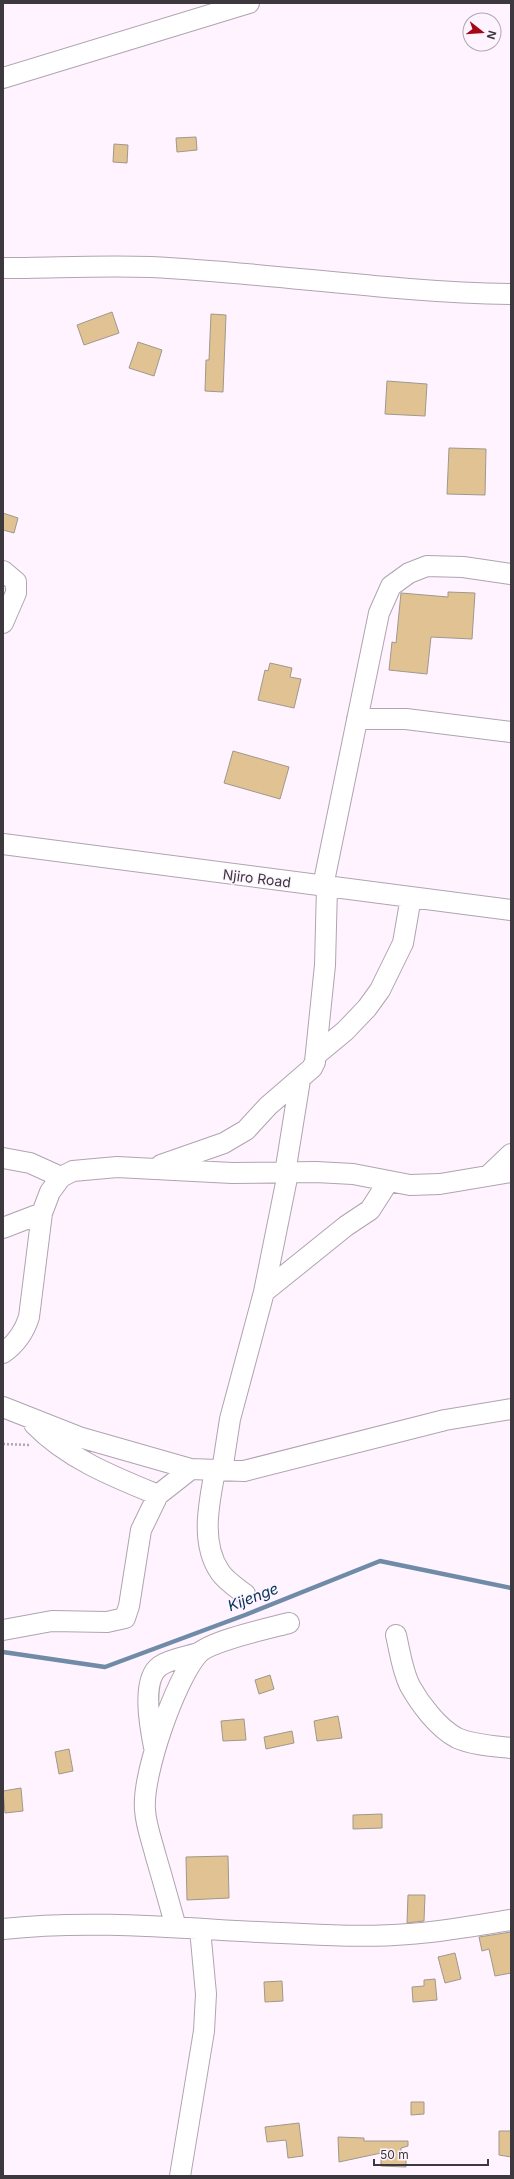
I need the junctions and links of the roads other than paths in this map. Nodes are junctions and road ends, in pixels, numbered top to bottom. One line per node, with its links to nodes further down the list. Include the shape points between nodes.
1 (249, 3): 2 (street)
2 (3, 78)
3 (3, 268): 4 (street, via 150,267 241,273 338,284)
4 (511, 294)
5 (3, 571): 7 (street, via 16,582 16,593)
6 (511, 574): 8 (street, via 463,567 428,566 409,573 391,586 379,613)
7 (3, 623)
8 (357, 719): 9 (street, via 406,719); 11 (street)
9 (511, 732)
10 (3, 844): 11 (street, Njiro Road)
11 (325, 886): 12 (street, Njiro Road); 14 (street, via 325,965)
12 (412, 897): 13 (street, Njiro Road); 14 (street, via 403,943 380,990 345,1031)
13 (511, 910)
14 (316, 1055): 15 (street, via 312,1068)
15 (300, 1080): 18 (street, via 268,1106 246,1130 224,1143); 20 (street)
16 (511, 1154): 21 (street)
17 (3, 1158): 22 (street, via 30,1164)
18 (151, 1168): 20 (street); 22 (street, via 89,1168 73,1171)
19 (511, 1172): 21 (street)
20 (286, 1173): 23 (street, via 353,1174); 26 (street)
21 (489, 1175): 23 (street, via 440,1184 410,1185)
22 (61, 1177): 24 (street, via 50,1192)
23 (388, 1182): 26 (street, via 370,1210 346,1226)
24 (42, 1213): 25 (street); 27 (street, via 29,1317 25,1330 14,1345)
25 (3, 1228)
26 (264, 1292): 32 (street)
27 (3, 1353)
28 (3, 1407): 30 (street)
29 (511, 1409): 32 (street, via 444,1420 244,1471)
30 (28, 1418): 31 (street, via 80,1437); 33 (street, via 50,1441 85,1463)
31 (191, 1469): 32 (street); 33 (street)
32 (218, 1471): 34 (street, via 208,1508 211,1557 221,1574)
33 (158, 1495): 36 (street, via 141,1530 129,1606 124,1618 107,1622 52,1621)
34 (245, 1594)
35 (289, 1623): 38 (street, via 231,1638)
36 (3, 1630)
37 (396, 1635): 39 (street, via 410,1686 441,1726 457,1738 483,1745)
38 (198, 1653): 40 (street, via 174,1696); 40 (street, via 160,1666 152,1675 149,1683 149,1710)
39 (511, 1748)
40 (154, 1751): 42 (street, via 147,1783 145,1809)
41 (511, 1920): 44 (street, via 408,1934 304,1934)
42 (176, 1927): 43 (street, via 37,1926); 44 (street)
43 (3, 1929)
44 (200, 1929): 45 (street, via 206,1994 204,2031)
45 (180, 2176)

